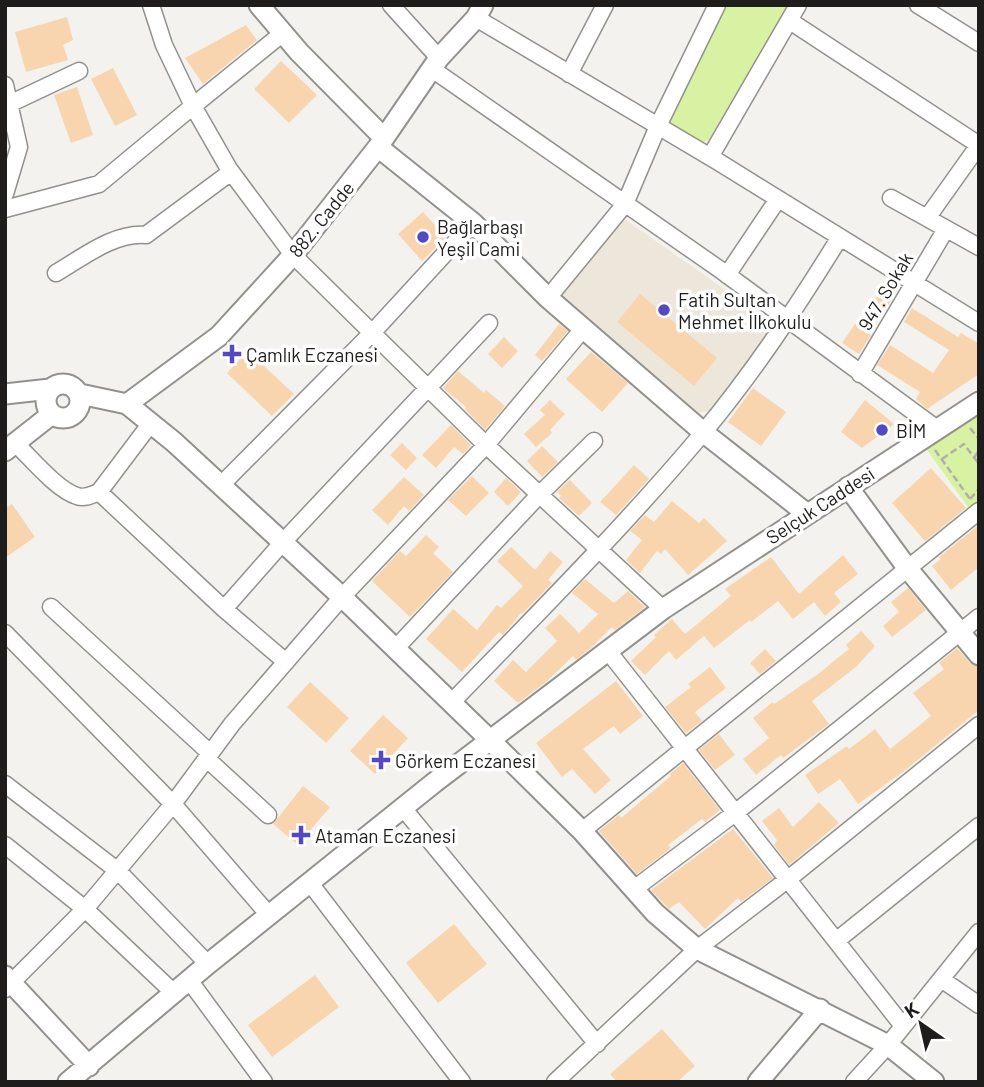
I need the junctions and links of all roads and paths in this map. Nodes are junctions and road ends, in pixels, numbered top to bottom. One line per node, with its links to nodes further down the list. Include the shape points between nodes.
1 (151, 5): 17 (street)
2 (259, 5): 10 (street)
3 (391, 5): 12 (street)
4 (605, 5): 14 (street)
5 (717, 5): 18 (street)
6 (798, 5): 9 (street)
7 (918, 5): 11 (street)
8 (479, 12): 12 (street, 882. Cadde); 14 (street)
9 (790, 21): 20 (street); 21 (street)
10 (283, 33): 17 (street); 19 (street)
11 (979, 43)
12 (435, 64): 19 (street, 882. Cadde); 26 (street)
13 (79, 71): 16 (street)
14 (569, 74): 18 (street)
15 (5, 85): 16 (street)
16 (7, 105): 23 (street, via 19,147)
17 (193, 106): 22 (street); 27 (street, via 99,184)
18 (658, 126): 21 (street); 26 (street)
19 (381, 143): 29 (street); 33 (street, 882. Cadde)
20 (979, 145): 28 (street)
21 (710, 157): 25 (street)
22 (231, 172): 33 (street); 34 (street, via 146,234 121,237)
23 (5, 194)
24 (891, 198): 28 (street)
25 (778, 199): 31 (street); 35 (street)
26 (625, 204): 35 (street); 37 (street)
27 (5, 209)
28 (927, 218): 30 (street)
29 (473, 223): 37 (street); 42 (street)
30 (946, 229): 32 (street); 36 (street, 947. Sokak)
31 (840, 237): 36 (street); 38 (street)
32 (979, 247)
33 (293, 255): 42 (street); 49 (street, 882. Cadde, via 219,336)
34 (55, 273)
35 (727, 275): 38 (street)
36 (915, 283): 40 (street); 43 (street, 947. Sokak)
37 (548, 298): 41 (street)
38 (788, 320): 43 (street); 52 (street)
39 (489, 323): 44 (street)
40 (979, 323)
41 (583, 329): 52 (street); 55 (street)
42 (372, 333): 44 (street); 61 (street)
43 (860, 374): 53 (street)
44 (427, 388): 55 (street); 68 (street)
45 (50, 389): 46 (street); 47 (street, via 66,383); 50 (street, via 46,398)
46 (5, 394)
47 (80, 394): 49 (street); 50 (street, via 74,415 59,418)
48 (979, 402): 53 (street, Selçuk Caddesi)
49 (127, 404): 51 (street)
50 (52, 414): 56 (street)
51 (151, 422): 61 (street); 64 (street)
52 (703, 432): 67 (street); 69 (street)
53 (931, 433): 59 (path); 62 (street, Selçuk Caddesi)
54 (594, 441): 65 (street)
55 (486, 445): 65 (street); 71 (street)
56 (10, 447): 64 (street, via 73,495)
57 (979, 450): 58 (path)
58 (974, 458): 59 (path, via 964,444); 60 (path)
59 (942, 459): 66 (path)
60 (979, 464)
61 (221, 485): 68 (street)
62 (848, 487): 67 (street, Selçuk Caddesi); 70 (street)
63 (979, 489): 66 (path)
64 (99, 492): 73 (street)
65 (539, 495): 69 (street); 78 (street)
66 (975, 505): 70 (street)
67 (806, 513): 74 (street, Selçuk Caddesi)
68 (283, 542): 71 (street); 73 (street)
69 (598, 551): 74 (street); 82 (street)
70 (908, 569): 77 (street); 85 (street)
71 (342, 597): 78 (street); 81 (street)
72 (51, 607): 86 (street)
73 (224, 609): 81 (street)
74 (663, 610): 79 (street, Selçuk Caddesi)
75 (979, 617): 77 (street)
76 (5, 633): 88 (street)
77 (960, 633): 80 (street); 90 (street)
78 (395, 649): 82 (street)
79 (608, 651): 84 (street, Selçuk Caddesi); 85 (street)
80 (979, 655)
81 (286, 662): 86 (street)
82 (451, 703): 84 (street)
83 (979, 725): 96 (street)
84 (490, 740): 89 (street, Selçuk Caddesi); 93 (street)
85 (684, 748): 90 (street); 93 (street)
86 (208, 755): 88 (street); 91 (street)
87 (5, 784): 95 (street)
88 (173, 804): 95 (street); 100 (street)
89 (403, 808): 97 (street, Selçuk Caddesi); 111 (street)
90 (735, 813): 96 (street); 98 (street)
91 (268, 815)
92 (979, 826): 102 (street)
93 (582, 831): 98 (street)
94 (5, 845): 99 (street)
95 (118, 871): 99 (street); 104 (street)
96 (788, 880): 102 (street); 103 (street)
97 (310, 883): 100 (street, Selçuk Caddesi); 116 (street)
98 (634, 889): 103 (street)
99 (85, 909): 106 (street); 107 (street)
100 (269, 915): 104 (street, Selçuk Caddesi)
101 (979, 932): 105 (street)
102 (836, 941): 110 (street)
103 (697, 949): 109 (street); 111 (street)
104 (208, 964): 107 (street, Selçuk Caddesi)
105 (941, 979): 108 (street); 110 (street)
106 (7, 983): 113 (street)
107 (182, 987): 113 (street, Selçuk Caddesi); 115 (street)
108 (979, 1005)
109 (820, 1009): 112 (street); 118 (street)
110 (903, 1026): 112 (street)
111 (597, 1044): 117 (street)
112 (888, 1045): 119 (street); 120 (street)
113 (89, 1066): 114 (street, Selçuk Caddesi)
114 (68, 1082)
115 (264, 1082)
116 (462, 1082)
117 (555, 1082)
118 (758, 1082)
119 (854, 1082)
120 (934, 1082)

